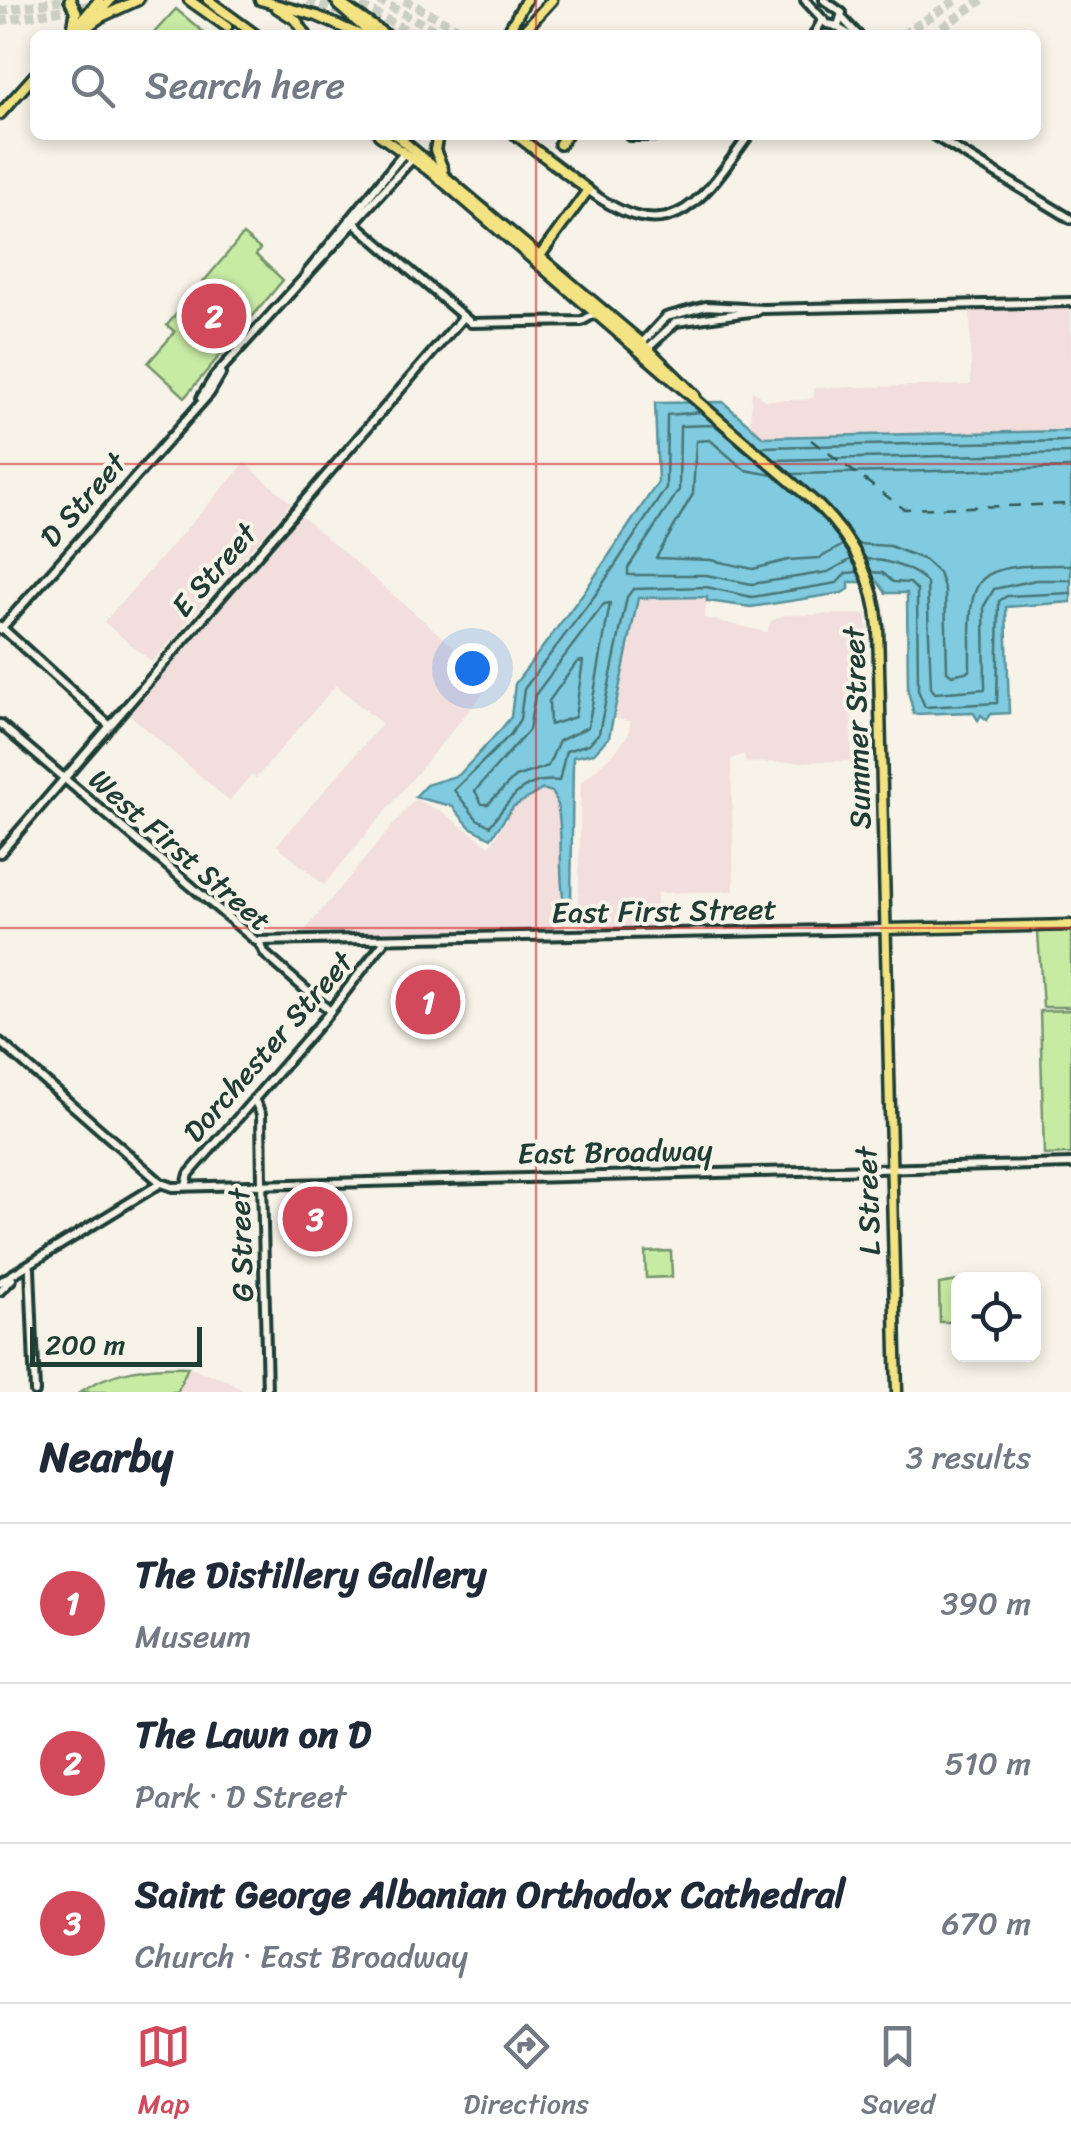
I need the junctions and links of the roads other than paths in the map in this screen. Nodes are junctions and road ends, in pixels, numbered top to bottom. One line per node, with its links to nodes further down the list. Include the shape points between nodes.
1 (70, 0): 20 (highway)
2 (100, 0): 21 (main road)
3 (110, 0): 17 (highway)
4 (138, 0): 17 (main road)
5 (189, 0): 19 (main road)
6 (208, 0): 23 (main road)
7 (260, 0): 15 (main road); 24 (main road, via 290,15)
8 (333, 0): 15 (main road); 26 (main road); 27 (main road)
9 (526, 0): 28 (main road)
10 (552, 0): 29 (main road)
11 (805, 0): 14 (main road)
12 (824, 0): 13 (main road)
13 (837, 8): 14 (main road); 16 (main road)
14 (824, 17): 18 (main road); 30 (main road)
15 (326, 19): 25 (main road)
16 (843, 19): 18 (main road); 33 (main road)
17 (87, 26): 22 (main road)
18 (833, 26): 31 (main road); 32 (main road)
19 (227, 27)
20 (73, 30)
21 (75, 30)
22 (79, 30)
23 (250, 30)
24 (302, 30)
25 (349, 30)
26 (366, 30)
27 (378, 30)
28 (509, 30)
29 (525, 30)
30 (817, 30)
31 (829, 30)
32 (841, 30)
33 (853, 30)
34 (30, 81): 35 (main road)
35 (0, 114)
36 (388, 140): 43 (main road, Summer Street)
37 (410, 140): 43 (main road, Summer Street)
38 (430, 140): 43 (main road, D Street)
39 (437, 140): 44 (main road)
40 (523, 140): 45 (main road)
41 (744, 140): 45 (main road, via 703,198 674,216 628,216)
42 (941, 140): 46 (main road)
43 (412, 154): 44 (main road, Summer Street); 47 (main road, D Street); 48 (main road, Summer Street)
44 (445, 172): 48 (main road, Summer Street)
45 (588, 190): 48 (main road)
46 (1071, 219)
47 (353, 221): 51 (main road); 55 (main road, D Street)
48 (538, 260): 50 (main road, Summer Street)
49 (1071, 302): 52 (main road, via 716,306 660,321)
50 (598, 312): 51 (main road, via 582,321 483,324); 52 (main road, Summer Street); 53 (main road, Summer Street)
51 (463, 317): 57 (main road, E Street)
52 (645, 345): 53 (main road); 54 (main road, Summer Street)
53 (639, 354): 54 (main road, Summer Street)
54 (698, 399): 61 (main road, Summer Street, via 830,516 870,585 878,627)
55 (1, 628): 57 (main road)
56 (0, 724): 58 (main road, West First Street)
57 (110, 726): 58 (main road, E Street)
58 (64, 780): 59 (main road, E Street); 63 (main road, West First Street)
59 (0, 853)
60 (1071, 924): 61 (main road, East First Street)
61 (884, 929): 62 (main road, East First Street); 64 (main road, Summer Street)
62 (386, 939): 63 (main road, East First Street); 65 (main road, Dorchester Street)
63 (259, 942): 65 (main road, West First Street, via 268,958)
64 (886, 1008): 69 (main road, L Street)
65 (330, 1012): 67 (main road, Dorchester Street)
66 (0, 1042): 71 (main road)
67 (254, 1098): 70 (main road, G Street); 72 (main road, Dorchester Street, via 188,1174)
68 (1071, 1164): 69 (main road, East Broadway)
69 (890, 1168): 70 (main road, East Broadway); 79 (main road, L Street)
70 (262, 1183): 72 (main road, East Broadway); 78 (main road, G Street)
71 (161, 1184): 72 (main road, East Broadway); 73 (main road)
72 (186, 1186)
73 (30, 1268): 74 (main road); 77 (main road)
74 (13, 1278): 75 (main road); 76 (main road)
75 (0, 1282)
76 (0, 1290)
77 (35, 1392)
78 (268, 1392)
79 (897, 1392)

